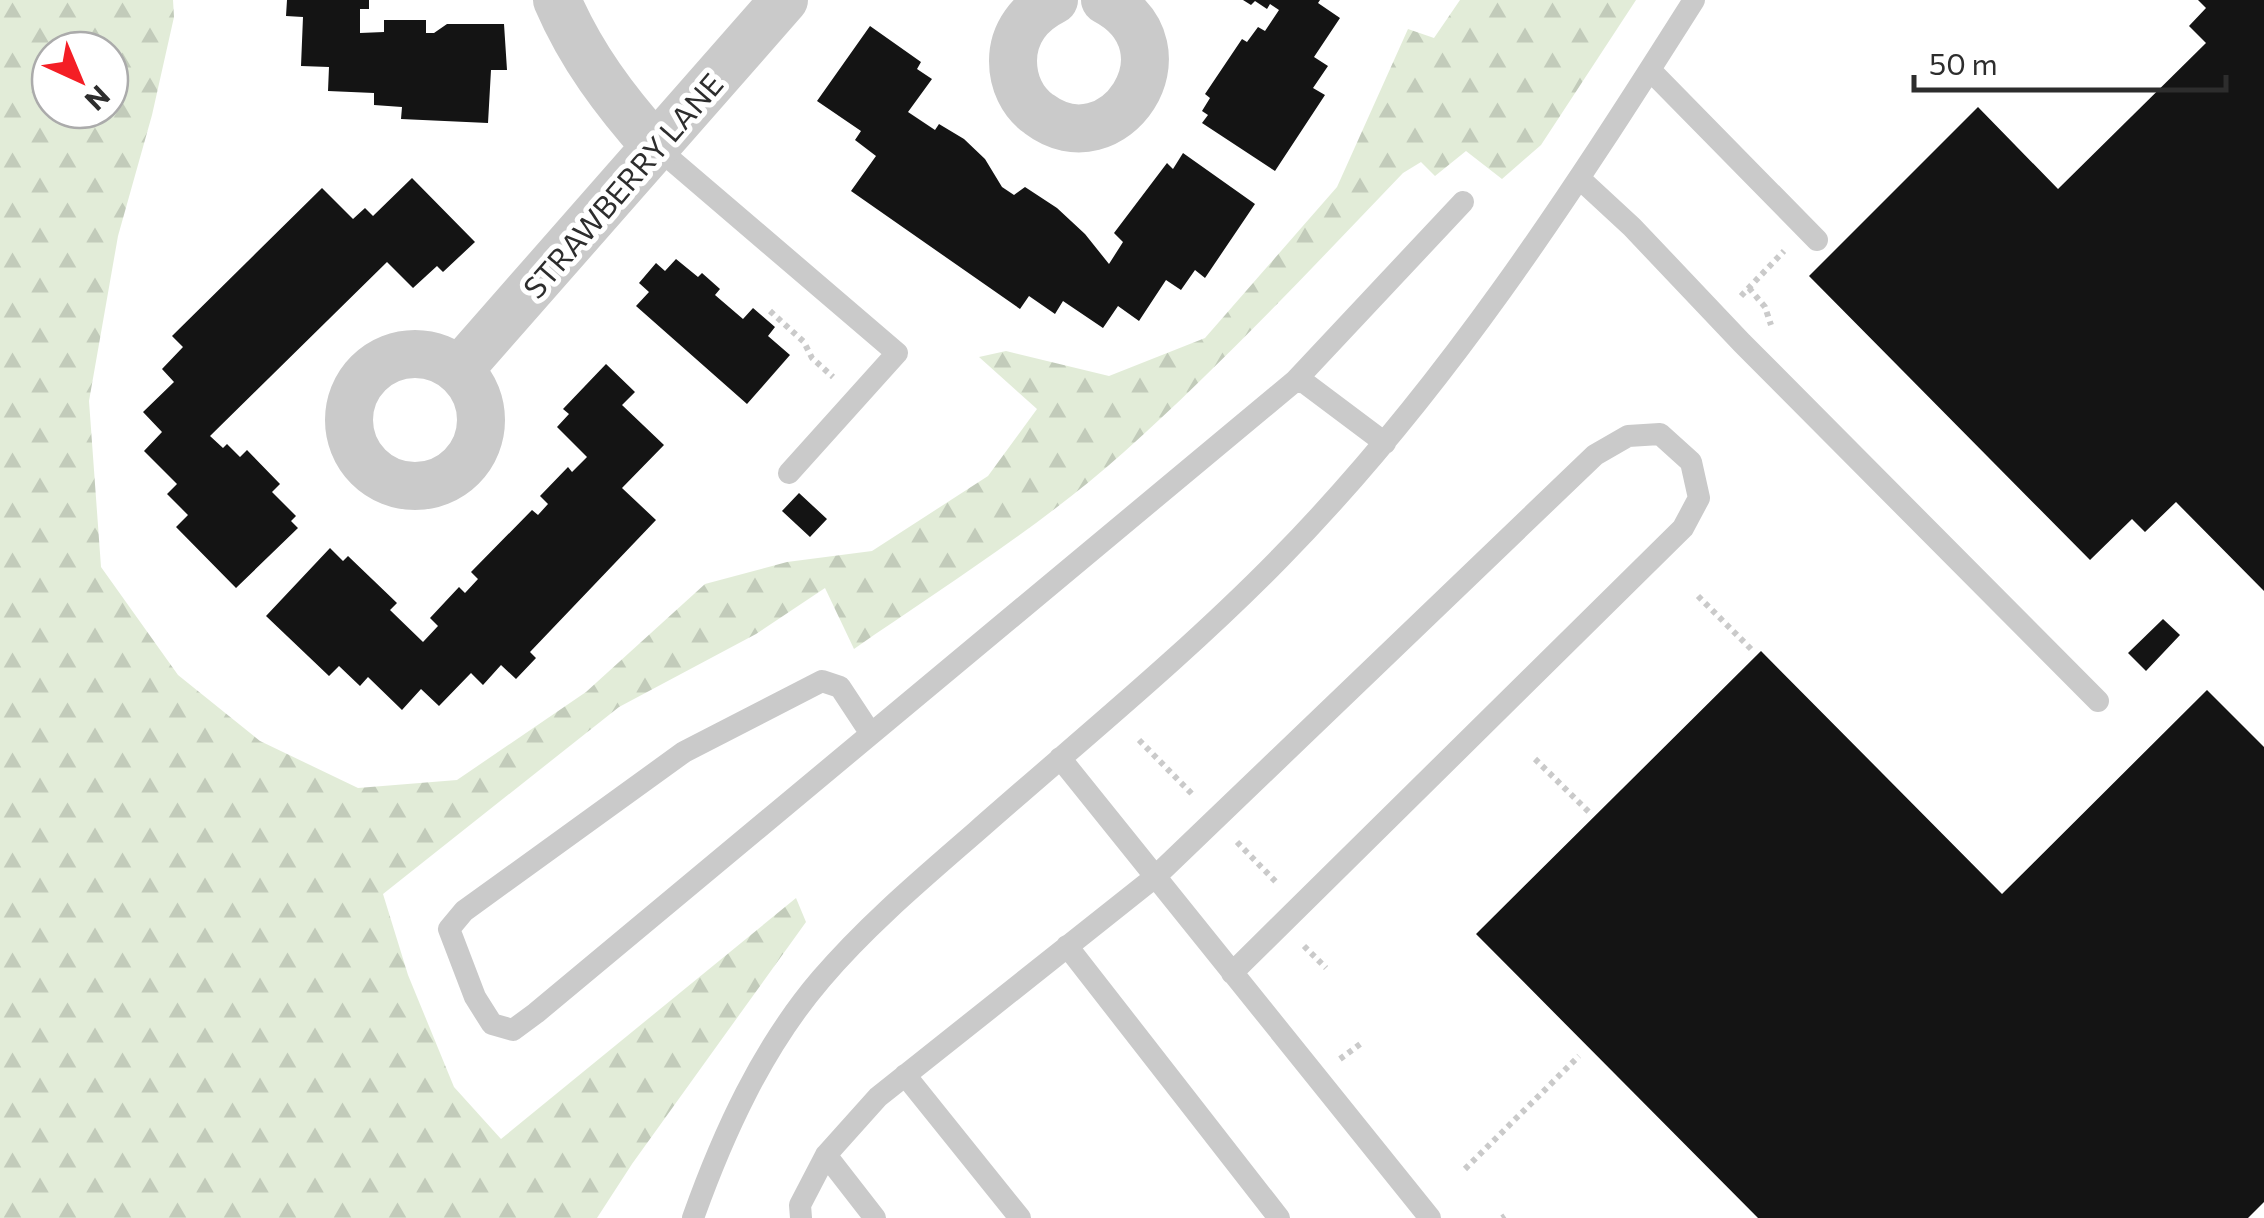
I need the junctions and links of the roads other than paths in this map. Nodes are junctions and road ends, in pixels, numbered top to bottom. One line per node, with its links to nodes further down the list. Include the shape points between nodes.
1 (557, 0): 7 (street, via 590,65)
2 (784, 0): 7 (street, STRAWBERRY LANE)
3 (1105, 0): 5 (street, via 1134,23 1146,60 1141,86 1117,116 1080,128 1043,118 1024,100 1014,76 1013,50)
4 (1694, 0): 6 (lane)
5 (1034, 5)
6 (1650, 70): 8 (lane); 10 (lane)
7 (656, 146): 11 (street, STRAWBERRY LANE); 14 (lane, via 897,354)
8 (1579, 178): 13 (lane); 15 (lane)
9 (1463, 202): 12 (lane)
10 (1811, 234)
11 (459, 370)
12 (1295, 381): 13 (lane); 16 (lane)
13 (1385, 442): 17 (lane, via 1224,614)
14 (789, 473)
15 (2098, 701)
16 (871, 734): 16 (lane, via 536,1013 512,1030 492,1024 449,929 464,911 684,752 822,681 840,686)
17 (1060, 758): 18 (lane); 23 (lane, via 907,892 818,982 729,1126)
18 (1155, 878): 19 (lane); 20 (lane); 20 (lane, via 1596,455 1628,436 1660,434 1691,462 1699,498 1684,528)
19 (1067, 946): 21 (lane); 27 (lane)
20 (1232, 973): 28 (lane)
21 (905, 1075): 22 (lane); 26 (lane)
22 (826, 1154): 24 (lane); 25 (lane)
23 (693, 1218)
24 (800, 1218)
25 (875, 1218)
26 (1020, 1218)
27 (1280, 1218)
28 (1430, 1218)

